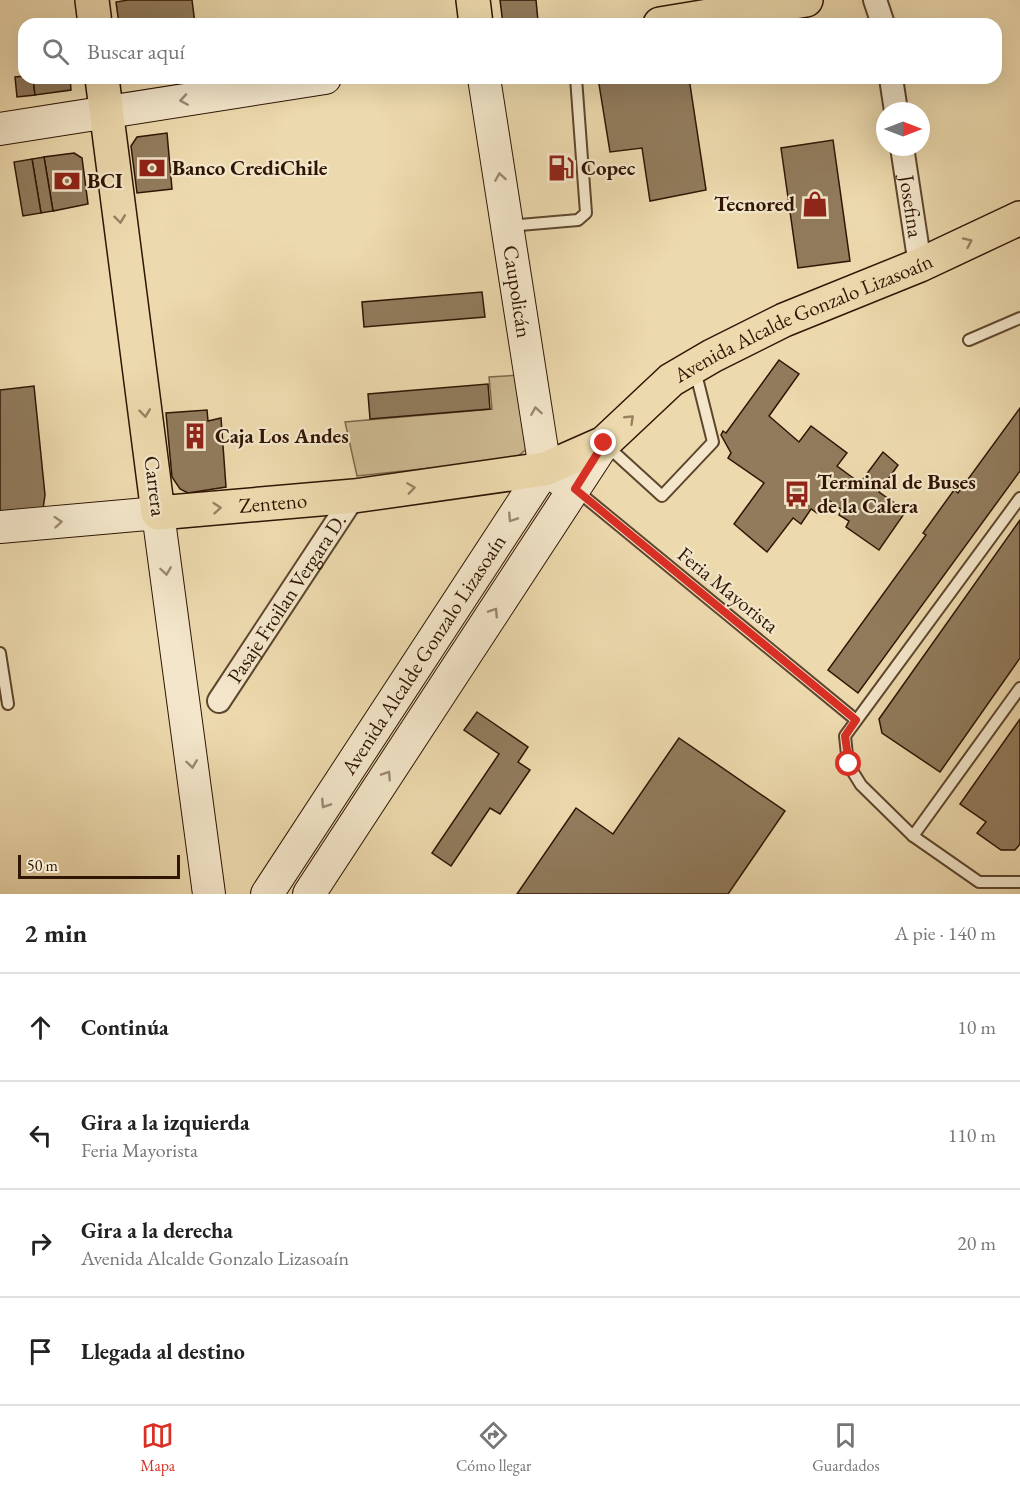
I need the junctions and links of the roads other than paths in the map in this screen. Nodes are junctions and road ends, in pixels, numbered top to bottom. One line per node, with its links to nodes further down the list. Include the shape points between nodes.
1 (92, 0): 5 (main road)
2 (473, 0): 6 (main road)
3 (806, 0): 7 (main road)
4 (875, 0): 8 (street)
5 (94, 18)
6 (475, 18)
7 (696, 18)
8 (881, 18)
9 (103, 84): 15 (main road, Carrera)
10 (286, 84): 15 (main road, one-way to 15)
11 (485, 84): 19 (main road, Caupolicán, one-way to 11)
12 (576, 84): 19 (lane, via 586,213 578,220)
13 (892, 84): 14 (street)
14 (895, 102)
15 (106, 112): 16 (main road); 29 (main road, Carrera, one-way to 29)
16 (0, 129)
17 (903, 156): 20 (street, Josefina)
18 (1020, 218): 20 (main road, Avenida Alcalde Gonzalo Lizasoaín, one-way to 18)
19 (507, 227): 25 (main road, Caupolicán, one-way to 19)
20 (920, 265): 23 (main road, Avenida Alcalde Gonzalo Lizasoaín, via 784,320)
21 (1020, 318): 22 (lane)
22 (969, 340)
23 (694, 366): 24 (main road, Avenida Alcalde Gonzalo Lizasoaín, one-way to 23, via 671,380); 24 (lane, via 713,442 662,496)
24 (604, 443): 25 (main road, Avenida Alcalde Gonzalo Lizasoaín); 26 (main road, Avenida Alcalde Gonzalo Lizasoaín)
25 (544, 469): 26 (main road); 27 (main road, Zenteno, one-way to 25); 39 (main road, Avenida Alcalde Gonzalo Lizasoaín, one-way to 39)
26 (575, 489): 35 (lane, Feria Mayorista); 40 (main road, Avenida Alcalde Gonzalo Lizasoaín, one-way to 26)
27 (354, 496): 29 (main road, Zenteno, one-way to 27); 33 (street, Pasaje Froilan Vergara D.)
28 (1020, 498): 35 (lane)
29 (158, 513): 30 (main road, Zenteno, one-way to 29); 38 (main road, Carrera, one-way to 38)
30 (0, 527)
31 (0, 652): 34 (lane)
32 (1020, 688): 36 (lane)
33 (219, 700)
34 (8, 704)
35 (856, 720): 36 (lane, via 845,736 849,764 861,785)
36 (913, 836): 37 (lane, via 979,882)
37 (1019, 879)
38 (209, 894)
39 (267, 894)
40 (309, 894)

